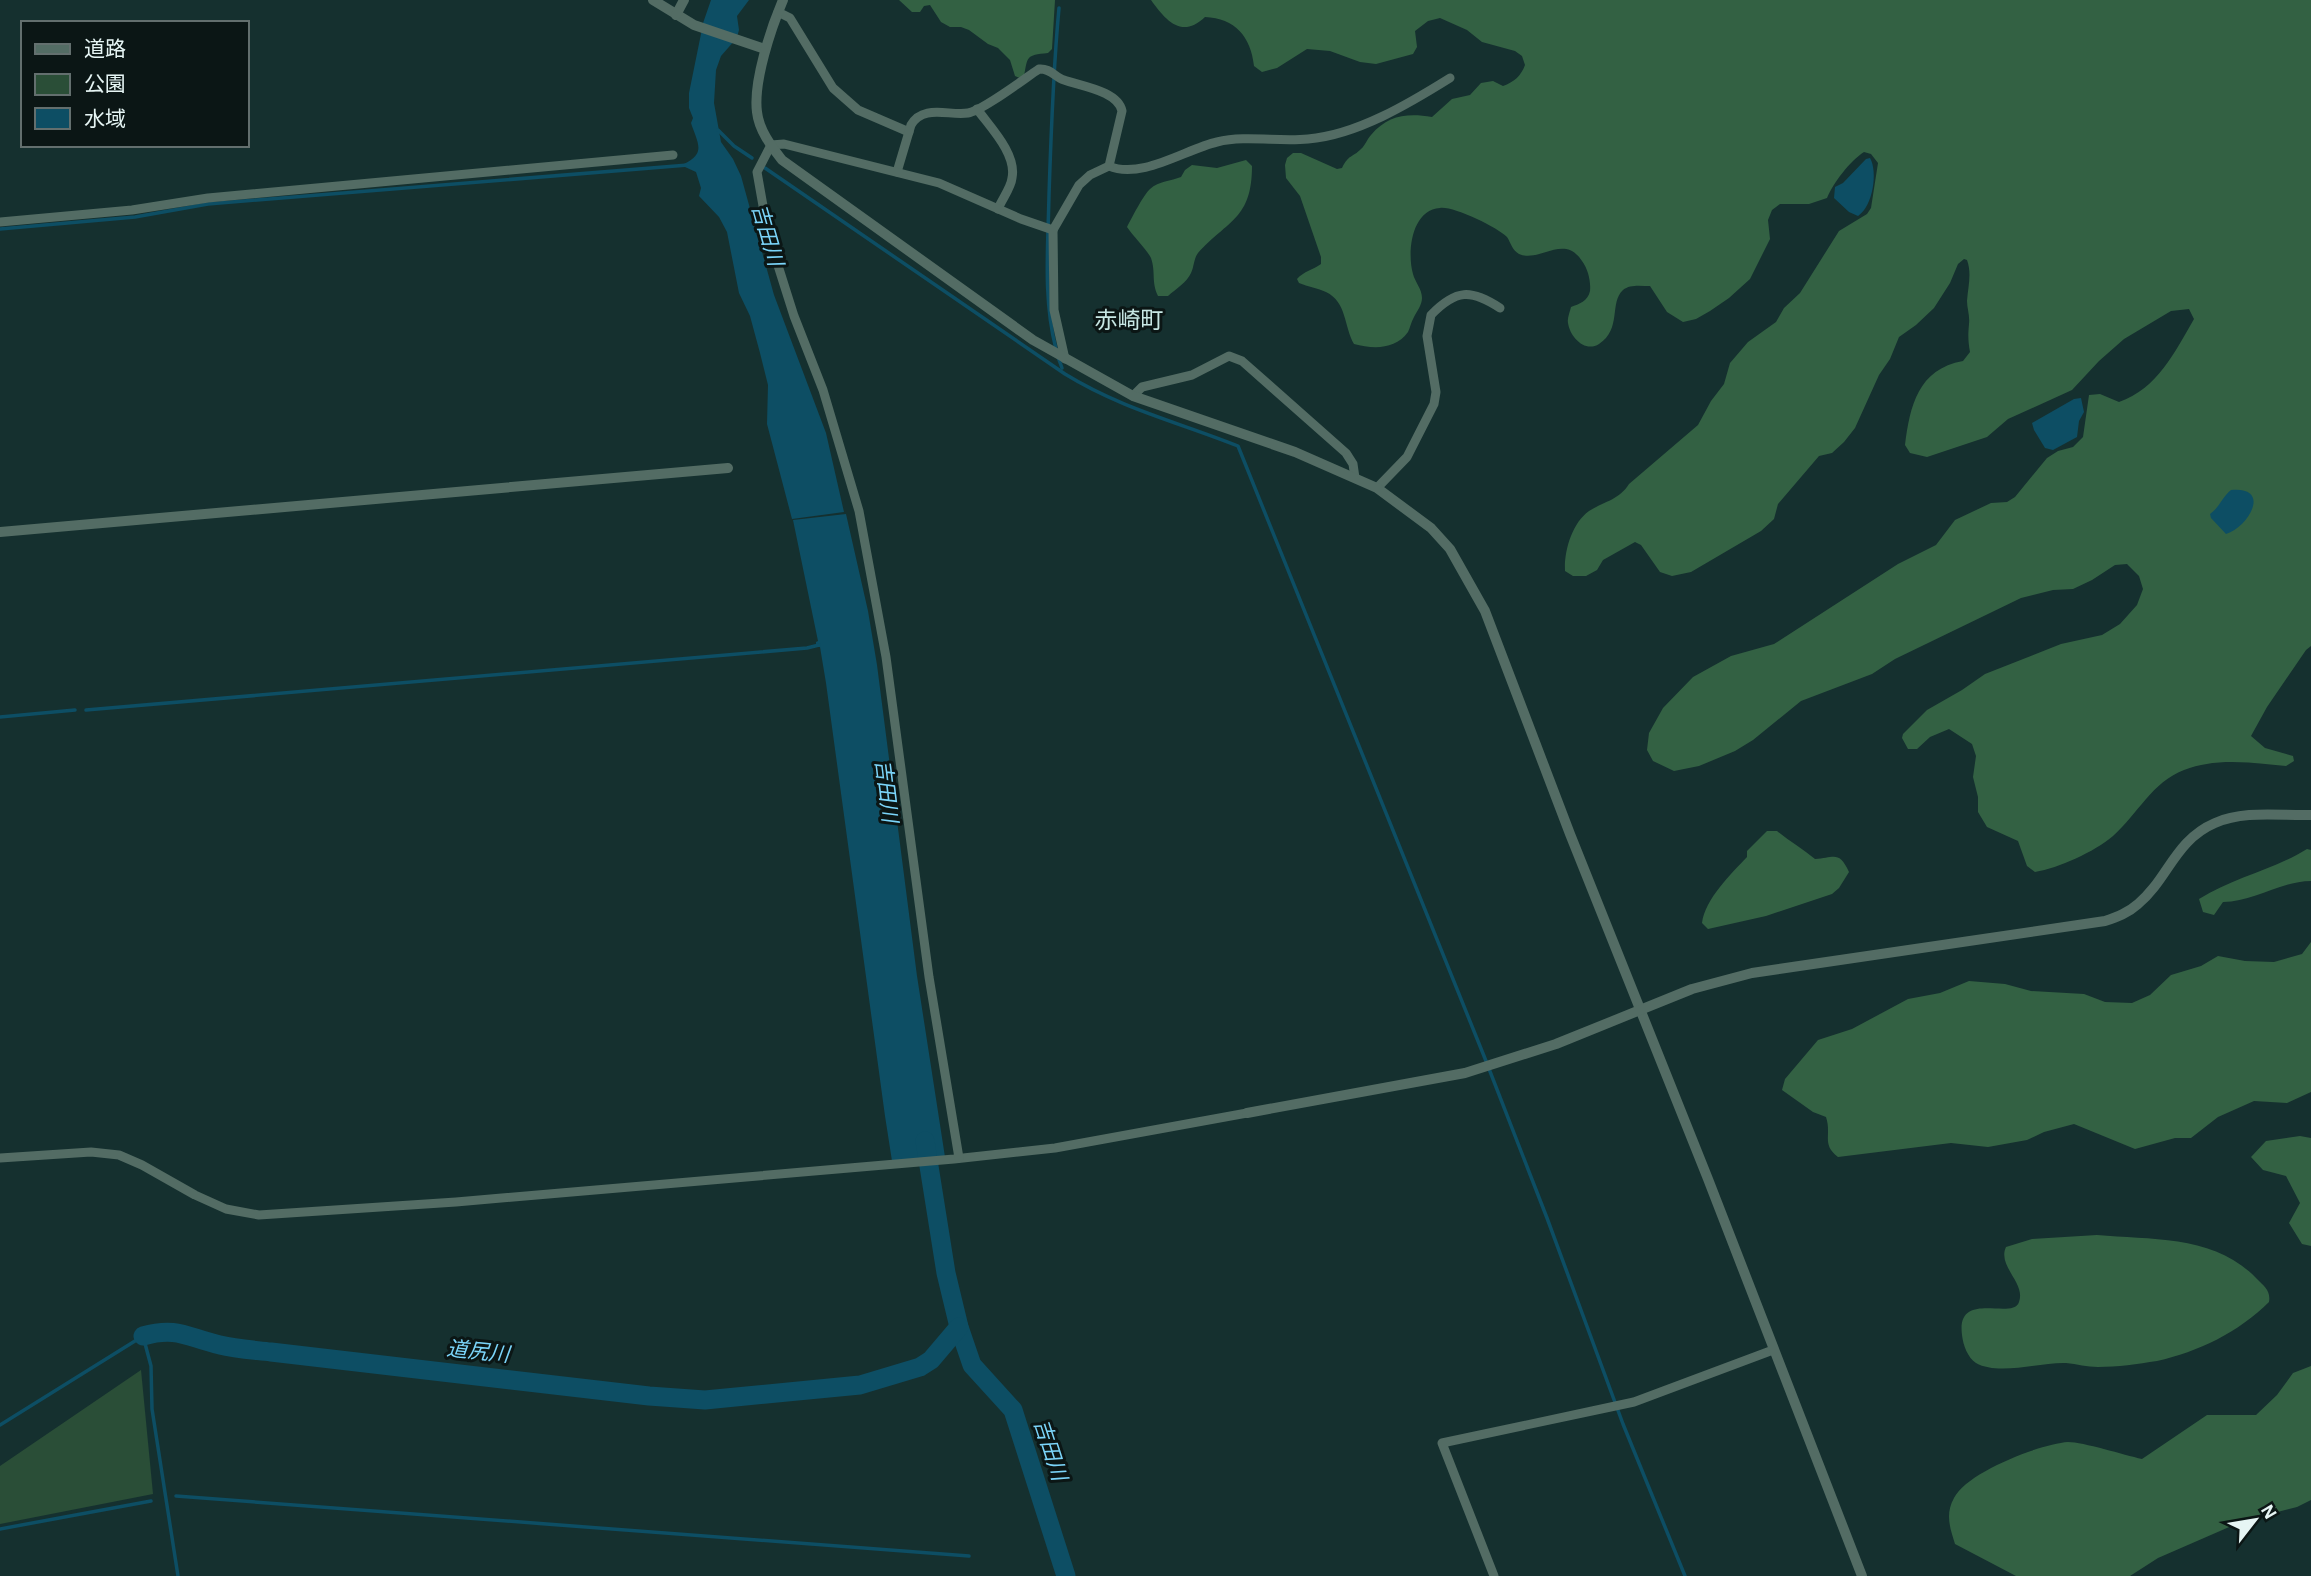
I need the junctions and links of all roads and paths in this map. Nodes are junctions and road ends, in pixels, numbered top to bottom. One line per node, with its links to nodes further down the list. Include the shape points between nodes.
1 (653, 0): 5 (street)
2 (684, 0): 5 (street)
3 (783, 0): 4 (street)
4 (778, 12): 6 (street); 9 (street, via 790,18 833,88 858,110)
5 (676, 15): 6 (street)
6 (761, 48): 10 (street, via 756,110)
7 (1450, 78): 12 (street, via 1398,110 1330,135 1218,141 1143,167)
8 (977, 109): 9 (street, via 926,113 914,120); 12 (street, via 1039,69 1090,86 1121,105); 14 (street, via 1005,149 1012,168 1012,180)
9 (909, 132): 13 (street)
10 (771, 145): 13 (street, via 784,144); 18 (street, via 804,177); 28 (street, via 757,172 768,233 859,511 886,657)
11 (673, 155): 15 (street)
12 (1109, 166): 16 (street, via 1079,186)
13 (897, 172): 14 (street, via 939,183)
14 (998, 209): 16 (street)
15 (0, 222)
16 (1048, 228): 18 (street, via 1054,310)
17 (1500, 308): 22 (street, via 1469,293 1431,315 1427,336 1434,404 1407,457)
18 (1065, 359): 19 (street)
19 (1133, 396): 21 (street); 21 (street, via 1142,387 1192,375 1229,356 1242,361 1346,453)
20 (728, 468): 23 (street)
21 (1355, 478): 22 (street)
22 (1377, 488): 25 (street, via 1431,528 1450,549 1485,611)
23 (0, 532)
24 (2311, 814): 25 (street, via 2236,816 2213,823 2189,839 2138,905 2105,921 1752,973 1692,989)
25 (1641, 1010): 26 (street, via 1465,1073); 29 (street)
26 (1247, 1114): 28 (street, via 1055,1148)
27 (0, 1157): 28 (street, via 118,1155 226,1209 259,1215)
28 (957, 1159)
29 (1773, 1350): 30 (street, via 1634,1402 1442,1443); 31 (street)
30 (1494, 1576)
31 (1861, 1576)

